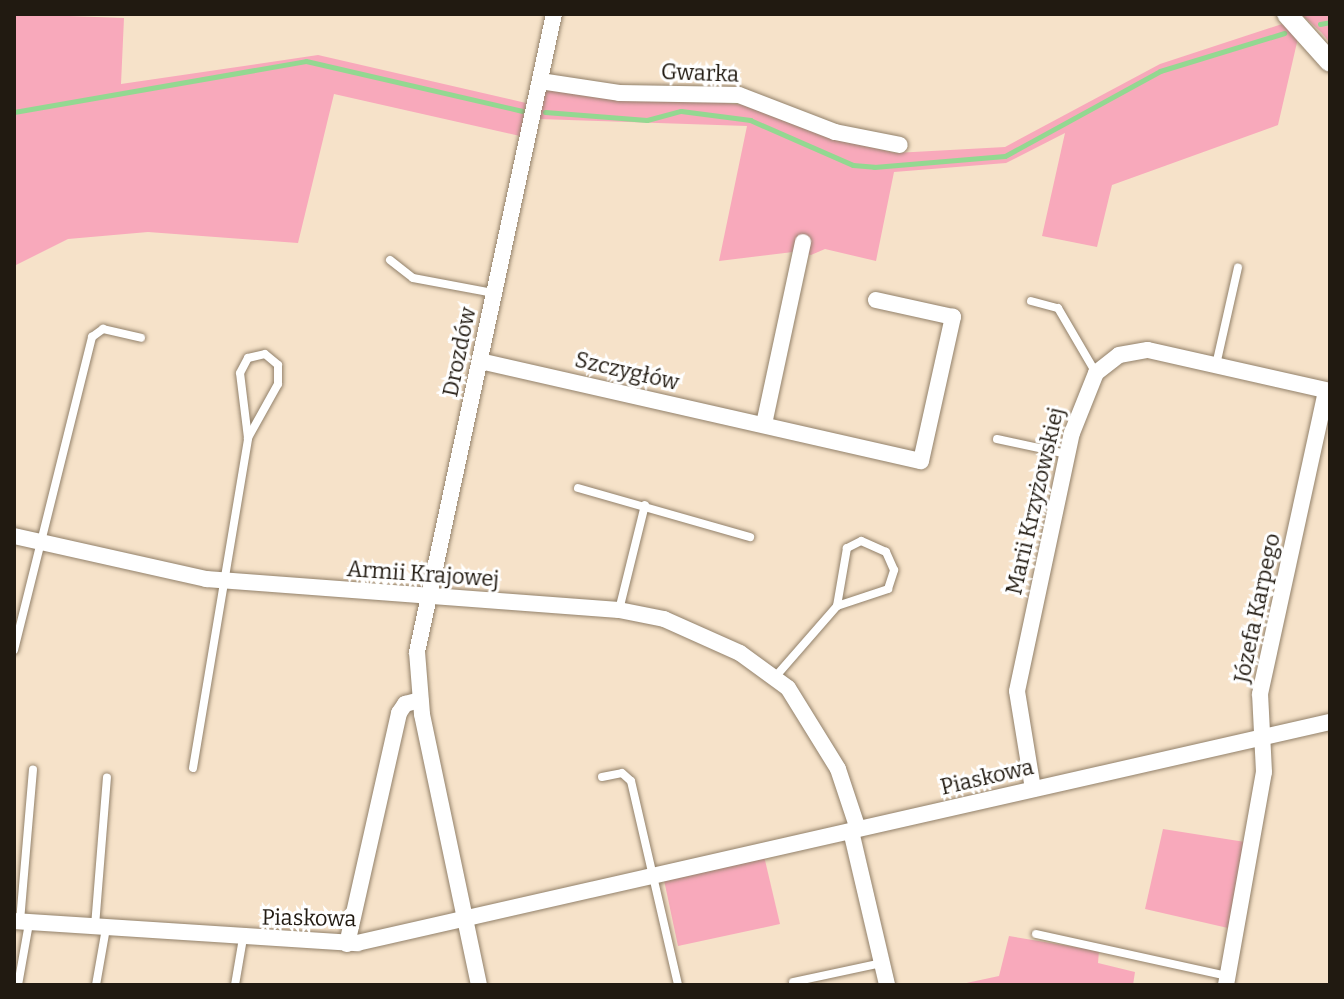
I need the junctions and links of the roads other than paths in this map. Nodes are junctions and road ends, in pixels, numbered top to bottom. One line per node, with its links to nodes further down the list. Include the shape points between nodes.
1 (554, 14): 4 (street, Drozdów)
2 (1287, 14): 3 (street)
3 (1330, 62)
4 (540, 81): 5 (street, Gwarka, via 619,93 739,95 835,132); 9 (street, Drozdów)
5 (900, 145)
6 (803, 242): 17 (street)
7 (390, 260): 9 (lane, via 413,278)
8 (1238, 267): 14 (lane)
9 (494, 293): 13 (street, Drozdów)
10 (876, 300): 17 (street, Szczygłów, via 953,317 921,461)
11 (1031, 301): 15 (lane, via 1058,308)
12 (141, 338): 25 (lane, via 103,329 94,332)
13 (480, 361): 17 (street, Szczygłów); 27 (street, Drozdów)
14 (1216, 365): 15 (street, via 1133,351); 16 (street)
15 (1096, 373): 20 (street, Marii Krzyżowskiej, via 1082,398)
16 (1328, 392): 34 (street, Józefa Karpego, via 1260,694)
17 (764, 424)
18 (248, 438): 18 (lane, via 278,384 278,365 265,354 253,354 241,367); 26 (lane)
19 (997, 439): 20 (lane)
20 (1067, 454): 39 (street, Marii Krzyżowskiej, via 1017,691)
21 (578, 488): 22 (lane)
22 (645, 505): 24 (lane); 29 (lane)
23 (14, 536): 25 (street, Armii Krajowej)
24 (750, 537)
25 (41, 542): 26 (street, Armii Krajowej); 30 (lane)
26 (224, 581): 27 (street, Armii Krajowej); 35 (lane)
27 (429, 597): 29 (street, Armii Krajowej); 32 (street, Drozdów, via 417,652)
28 (837, 606): 28 (lane, via 888,589 894,570 886,552 861,541 847,548); 31 (lane)
29 (619, 610): 31 (street, Armii Krajowej, via 703,634)
30 (14, 650)
31 (776, 676): 40 (street, Armii Krajowej, via 820,734 845,786)
32 (420, 700): 42 (street, Drozdów); 47 (street, via 405,704 399,713)
33 (1330, 722): 34 (street, Piaskowa)
34 (1262, 737): 39 (street, Piaskowa); 49 (street, Józefa Karpego, via 1264,772)
35 (193, 768)
36 (33, 770): 43 (lane)
37 (107, 777): 44 (lane)
38 (602, 777): 41 (lane, via 620,773 630,779)
39 (1033, 789): 40 (street, Piaskowa)
40 (854, 830): 41 (street, Piaskowa); 48 (street, Armii Krajowej)
41 (654, 876): 42 (street, Piaskowa); 55 (lane)
42 (466, 919): 47 (street, Piaskowa); 54 (street, Drozdów)
43 (21, 921): 44 (street, Piaskowa); 51 (lane)
44 (100, 927): 46 (street, Piaskowa); 52 (lane)
45 (1036, 934): 49 (lane, Józefa Karpego)
46 (243, 938): 47 (street, Piaskowa); 53 (lane, Piaskowa)
47 (347, 944)
48 (882, 963): 50 (lane); 56 (street, Armii Krajowej)
49 (1227, 981)
50 (793, 982)
51 (18, 985)
52 (96, 985)
53 (235, 985)
54 (479, 985)
55 (678, 985)
56 (887, 985)

